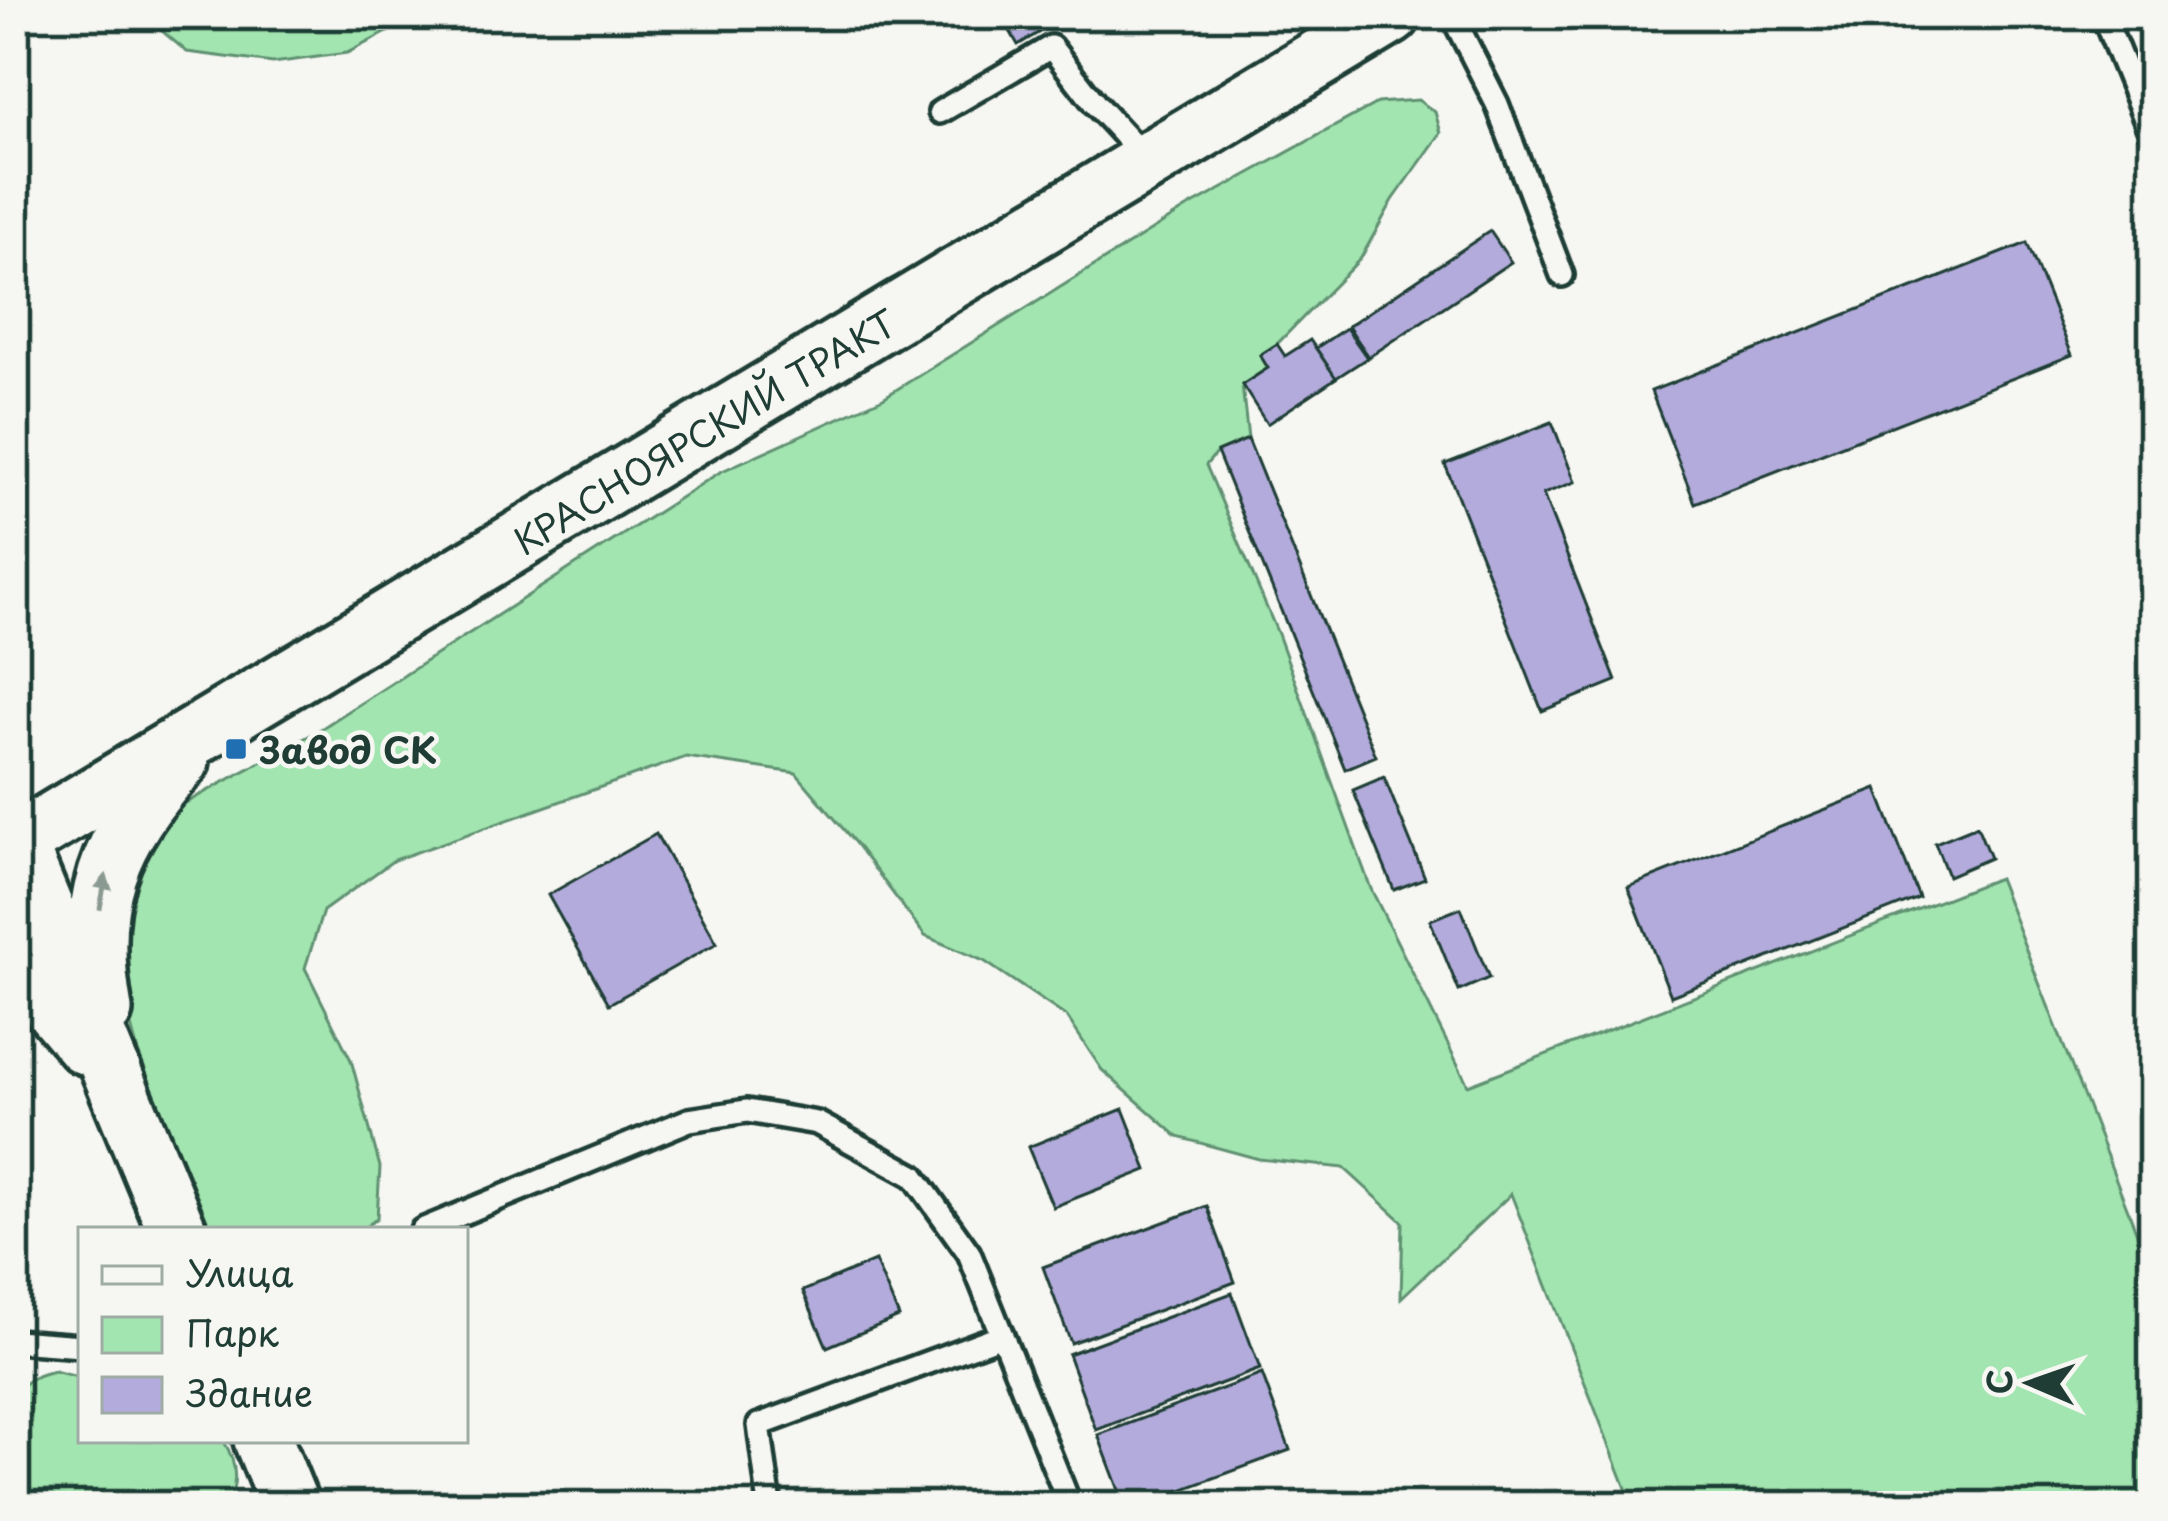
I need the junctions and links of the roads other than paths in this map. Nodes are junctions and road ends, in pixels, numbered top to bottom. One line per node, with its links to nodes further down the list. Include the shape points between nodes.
1 (1391, 15): 6 (main road, КРАСНОЯРСКИЙ ТРАКТ)
2 (1452, 15): 7 (lane, via 1497,104)
3 (2103, 15): 5 (lane)
4 (940, 112): 6 (lane, via 1051,47)
5 (2152, 133)
6 (1150, 163): 8 (main road, КРАСНОЯРСКИЙ ТРАКТ)
7 (1562, 275)
8 (216, 724): 9 (main road, КРАСНОЯРСКИЙ ТРАКТ); 11 (main road, one-way to 8, via 98,964 101,883 123,831)
9 (16, 844): 11 (main road)
10 (15, 979): 11 (main road, via 41,993)
11 (118, 1090): 12 (main road)
12 (175, 1227)
13 (429, 1227): 14 (lane, via 689,1120 747,1112 817,1123 914,1176 969,1252)
14 (1002, 1335): 18 (lane); 20 (lane, via 759,1425)
15 (15, 1341): 16 (lane)
16 (78, 1346)
17 (264, 1443): 19 (main road)
18 (1069, 1503)
19 (290, 1506)
20 (770, 1506)

